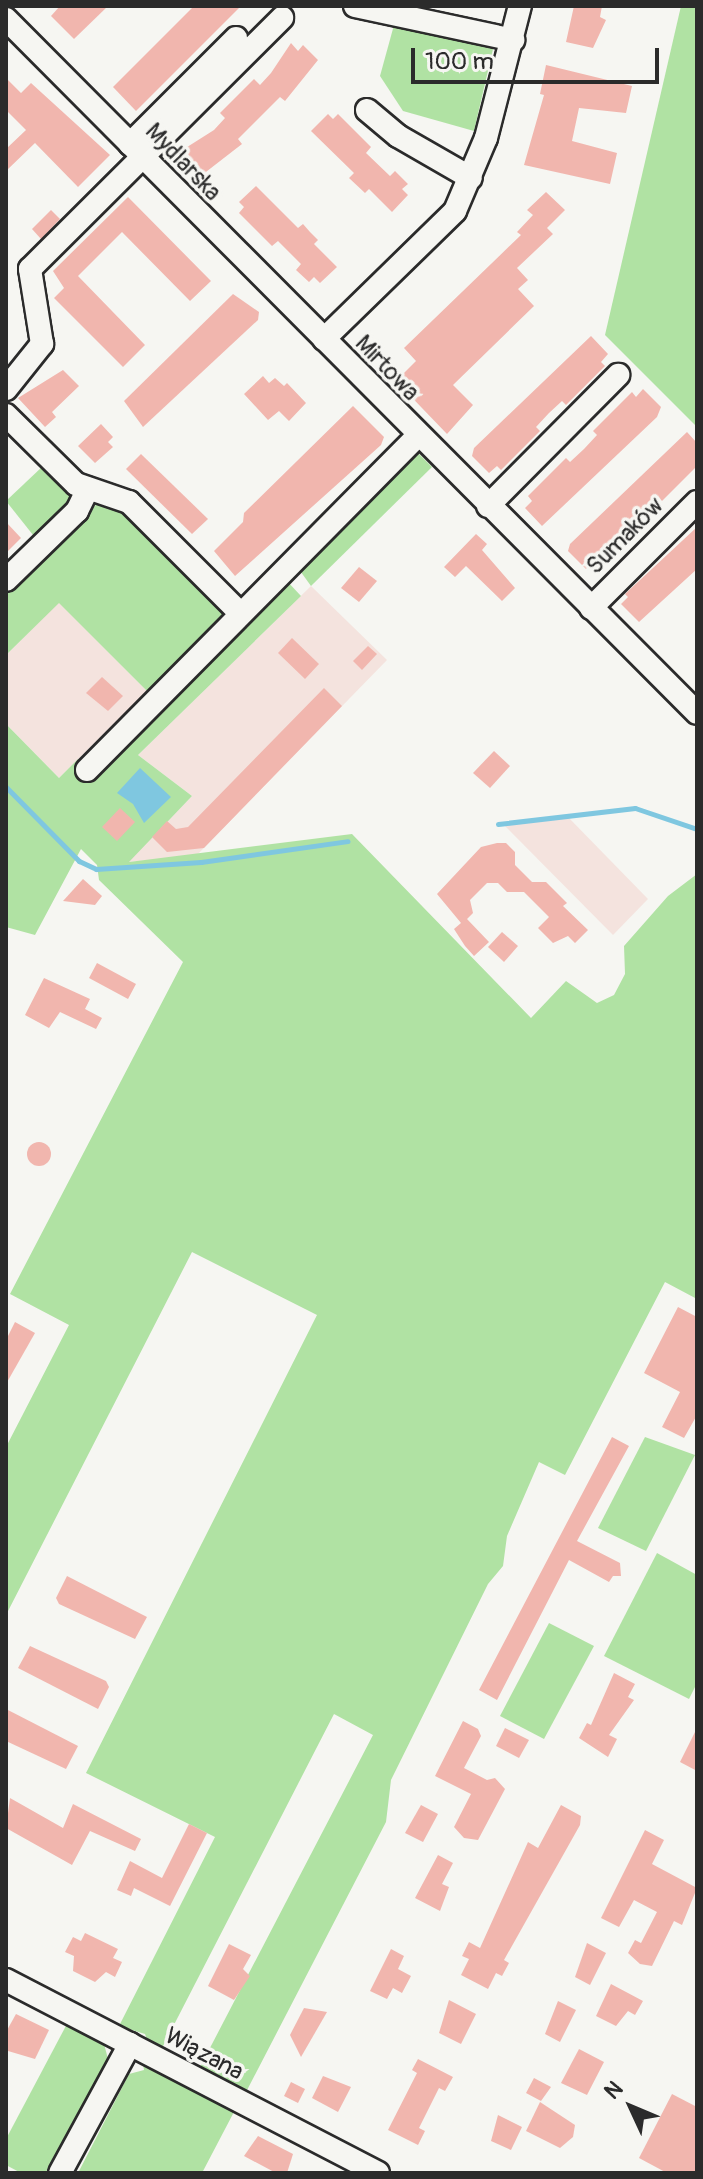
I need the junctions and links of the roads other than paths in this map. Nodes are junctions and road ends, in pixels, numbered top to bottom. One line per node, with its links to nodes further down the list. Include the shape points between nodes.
1 (355, 6): 6 (street)
2 (520, 6): 6 (street, Mirtowa)
3 (282, 18): 8 (street)
4 (6, 19): 8 (street, Mydlarska)
5 (236, 38): 8 (street)
6 (513, 40): 9 (street, Mirtowa)
7 (367, 110): 9 (street, via 398,136)
8 (137, 150): 10 (street, Mydlarska); 12 (street, via 30,269 42,344)
9 (471, 178): 10 (street, Mirtowa, via 440,228)
10 (324, 339): 14 (street, Mirtowa)
11 (618, 375): 17 (street)
12 (6, 389)
13 (6, 415): 15 (street, via 76,484)
14 (417, 437): 17 (street, Mirtowa); 20 (street)
15 (88, 488): 18 (street, via 77,511); 20 (street, via 129,502)
16 (697, 502): 19 (street, Sumaków)
17 (488, 506): 19 (street, Mirtowa)
18 (6, 580)
19 (591, 608): 21 (street, Mirtowa)
20 (240, 613): 22 (street)
21 (697, 713)
22 (87, 770)
23 (8, 1986): 24 (street, Wiązana)
24 (130, 2044): 25 (street); 26 (street, Wiązana)
25 (60, 2173)
26 (378, 2173)

